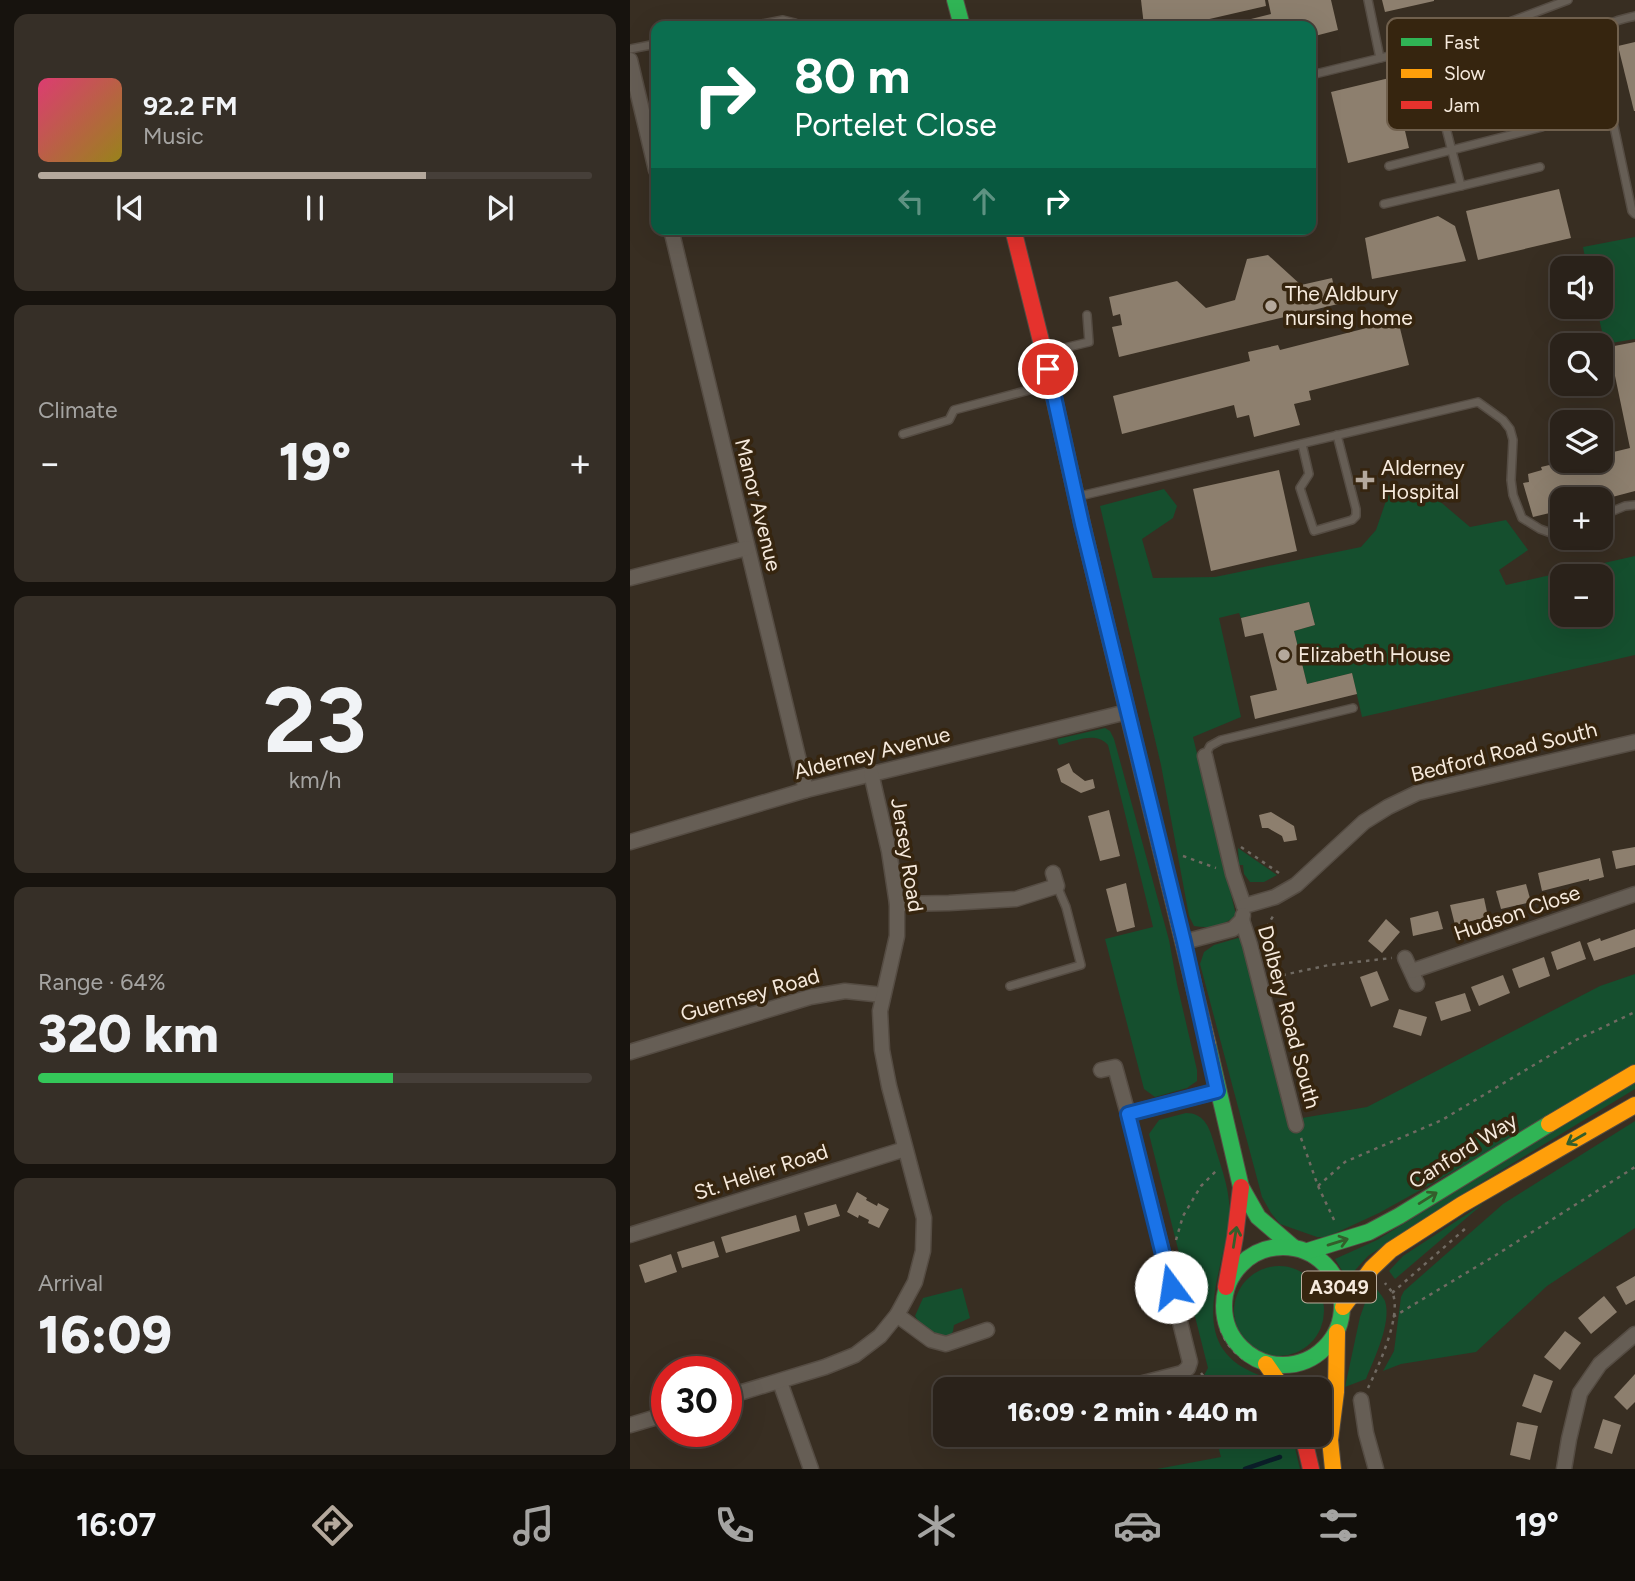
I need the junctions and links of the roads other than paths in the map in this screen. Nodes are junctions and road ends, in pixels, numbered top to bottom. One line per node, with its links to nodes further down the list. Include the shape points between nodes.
1 (956, 0): 7 (main road)
2 (1368, 0): 11 (lane)
3 (1568, 0): 5 (lane)
4 (1635, 16): 6 (lane)
5 (1520, 18)
6 (1618, 20)
7 (961, 21)
8 (651, 45): 9 (lane)
9 (630, 49)
10 (1387, 56): 11 (lane)
11 (1380, 58): 13 (lane)
12 (630, 60): 17 (street)
13 (1316, 74)
14 (1446, 130): 18 (lane)
15 (1531, 130): 18 (lane)
16 (1615, 130): 23 (lane)
17 (651, 149)
18 (1452, 151): 19 (lane); 21 (lane)
19 (1389, 166)
20 (1540, 167): 21 (lane)
21 (1461, 186): 22 (lane)
22 (1384, 204)
23 (1635, 214)
24 (672, 235): 36 (street, Manor Avenue)
25 (1014, 235): 27 (main road)
26 (1087, 315): 27 (lane, via 1089,342)
27 (1044, 353): 28 (main road)
28 (1051, 384): 29 (lane, via 954,410 946,422); 32 (main road)
29 (903, 434)
30 (1337, 435): 31 (lane); 31 (lane, via 1356,516 1314,531 1300,488 1309,474); 35 (lane, via 1478,402 1510,429 1513,495 1522,517)
31 (1302, 444): 32 (lane)
32 (1076, 497): 39 (main road)
33 (1635, 505): 34 (lane)
34 (1613, 511)
35 (1550, 533)
36 (747, 548): 37 (street); 43 (street, Manor Avenue)
37 (630, 578)
38 (1353, 708): 41 (lane, Dolbery Road South, via 1221,740 1210,746)
39 (1127, 712): 42 (street, Alderney Avenue); 49 (main road)
40 (1635, 742): 48 (street, Bedford Road South, via 1417,793 1364,822 1296,885)
41 (1205, 756): 48 (street, Dolbery Road South)
42 (871, 773): 43 (street, Alderney Avenue); 47 (street, Jersey Road)
43 (806, 790): 44 (street, Alderney Avenue)
44 (630, 842)
45 (1055, 880): 47 (street, via 1016,900); 51 (lane, via 1081,965)
46 (1635, 894): 50 (street, Hudson Close, via 1415,978)
47 (897, 904): 52 (street, Jersey Road, via 897,936)
48 (1243, 913): 49 (street, Bedford Road South, via 1233,929); 59 (street, Dolbery Road South)
49 (1184, 942): 56 (main road)
50 (1405, 958)
51 (1010, 986)
52 (883, 995): 53 (street, Guernsey Road, via 845,991 810,998); 60 (street, Jersey Road, via 882,1050)
53 (630, 1052)
54 (1108, 1069): 58 (street)
55 (1635, 1073): 63 (main road, Canford Way / A3049, one-way to 55, via 1369,1232)
56 (1217, 1091): 58 (street); 61 (main road)
57 (1635, 1105): 65 (main road, A3049, one-way to 65, via 1391,1250)
58 (1128, 1114): 71 (street, via 1190,1362 1182,1373)
59 (1296, 1125)
60 (905, 1149): 62 (street, St. Helier Road); 66 (street, Jersey Road, via 923,1218 923,1251 915,1282)
61 (1241, 1187): 63 (main road, via 1258,1217); 64 (main road, one-way to 61)
62 (630, 1235)
63 (1300, 1249): 64 (main road, A3049, via 1272,1247 1252,1255 1236,1269); 65 (main road, A3049, via 1326,1265 1338,1284)
64 (1226, 1287): 70 (main road, via 1226,1325 1249,1356)
65 (1343, 1307): 68 (main road, A3049)
66 (897, 1315): 67 (street, via 931,1340 946,1344); 73 (street, Jersey Road, via 855,1355)
67 (987, 1329)
68 (1337, 1332): 70 (main road, A3049, via 1325,1349 1307,1361 1287,1366); 81 (main road, A3049)
69 (1635, 1334): 83 (street, via 1600,1364 1580,1393)
70 (1266, 1364): 72 (main road)
71 (1166, 1377)
72 (1275, 1377)
73 (780, 1382): 74 (street, Jersey Road); 79 (street)
74 (742, 1393)
75 (1361, 1400): 82 (street)
76 (651, 1419): 77 (street)
77 (630, 1425)
78 (1306, 1447): 80 (main road)
79 (811, 1469)
80 (1311, 1469)
81 (1333, 1469)
82 (1376, 1469)
83 (1564, 1469)

